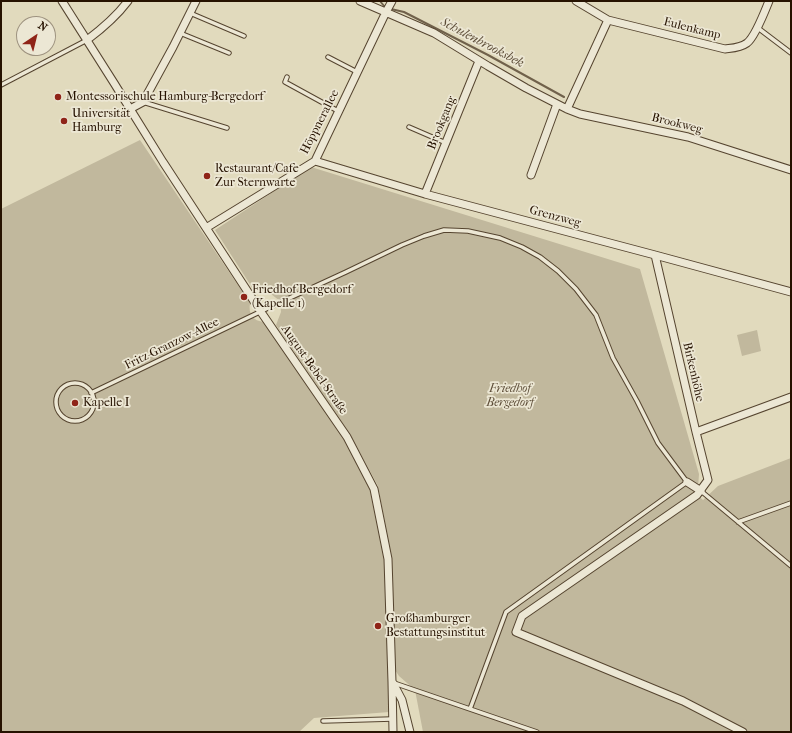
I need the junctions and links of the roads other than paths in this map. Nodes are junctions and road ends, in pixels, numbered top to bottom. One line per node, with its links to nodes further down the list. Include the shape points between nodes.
1 (62, 1): 14 (street, August-Bebel-Straße)
2 (128, 1): 14 (street, via 108,24)
3 (196, 1): 9 (street)
4 (360, 1): 8 (street, Brookweg)
5 (392, 1): 8 (street, Höppnerallee)
6 (576, 1): 10 (street, Eulenkamp)
7 (769, 1): 11 (street, Eulenkamp)
8 (386, 12): 18 (street, Brookweg, via 434,33); 19 (street, Höppnerallee)
9 (190, 13): 12 (street); 13 (lane)
10 (608, 20): 11 (street, Eulenkamp, via 725,49 738,48 748,43); 25 (street)
11 (758, 28): 16 (lane)
12 (180, 33): 15 (lane); 22 (street)
13 (244, 36)
14 (87, 40): 21 (lane); 24 (street, August-Bebel-Straße)
15 (229, 53)
16 (791, 53)
17 (328, 57): 19 (lane)
18 (479, 61): 23 (street, Brookweg); 29 (street, Brookgang)
19 (357, 72): 26 (street, Höppnerallee)
20 (287, 77): 26 (lane, via 284,82)
21 (1, 85)
22 (143, 102): 24 (street); 28 (lane)
23 (557, 104): 25 (street, Brookweg); 32 (street)
24 (130, 109): 34 (street, August-Bebel-Straße)
25 (567, 109): 31 (street, Brookweg, via 580,114 688,136)
26 (339, 111): 30 (street, Höppnerallee)
27 (409, 127): 29 (lane)
28 (228, 128)
29 (446, 143): 33 (street, Brookgang)
30 (315, 161): 33 (street, Grenzweg); 34 (street, Höppnerallee)
31 (791, 170)
32 (531, 175)
33 (425, 194): 35 (street, Grenzweg)
34 (206, 228): 37 (street, August-Bebel-Straße)
35 (655, 255): 36 (street, Grenzweg); 40 (street, Birkenhöhe)
36 (791, 292)
37 (261, 312): 38 (lane, Fritz-Granzow-Allee); 41 (lane, Fritz-Granzow-Allee, via 424,236 444,230 468,231 500,238 540,257 558,271 596,315 613,358 658,443); 46 (street, August-Bebel-Straße, via 347,437 374,488 388,559)
38 (92, 394): 38 (lane, via 83,385 64,386 57,395 56,408 68,421 79,421 90,414 94,404)
39 (791, 397): 40 (street)
40 (696, 432): 42 (street, Birkenhöhe, via 708,480)
41 (687, 482): 42 (street); 47 (lane, via 506,612)
42 (701, 491): 44 (lane); 53 (street, via 522,616 516,632 683,701)
43 (791, 503): 44 (lane)
44 (738, 522): 45 (lane)
45 (791, 566)
46 (392, 682): 47 (lane); 48 (street, August-Bebel-Straße); 51 (street, August-Bebel-Straße, via 402,700)
47 (470, 709): 52 (lane)
48 (392, 719): 49 (lane); 50 (street, August-Bebel-Straße)
49 (323, 721)
50 (392, 732)
51 (410, 732)
52 (537, 732)
53 (742, 732)

